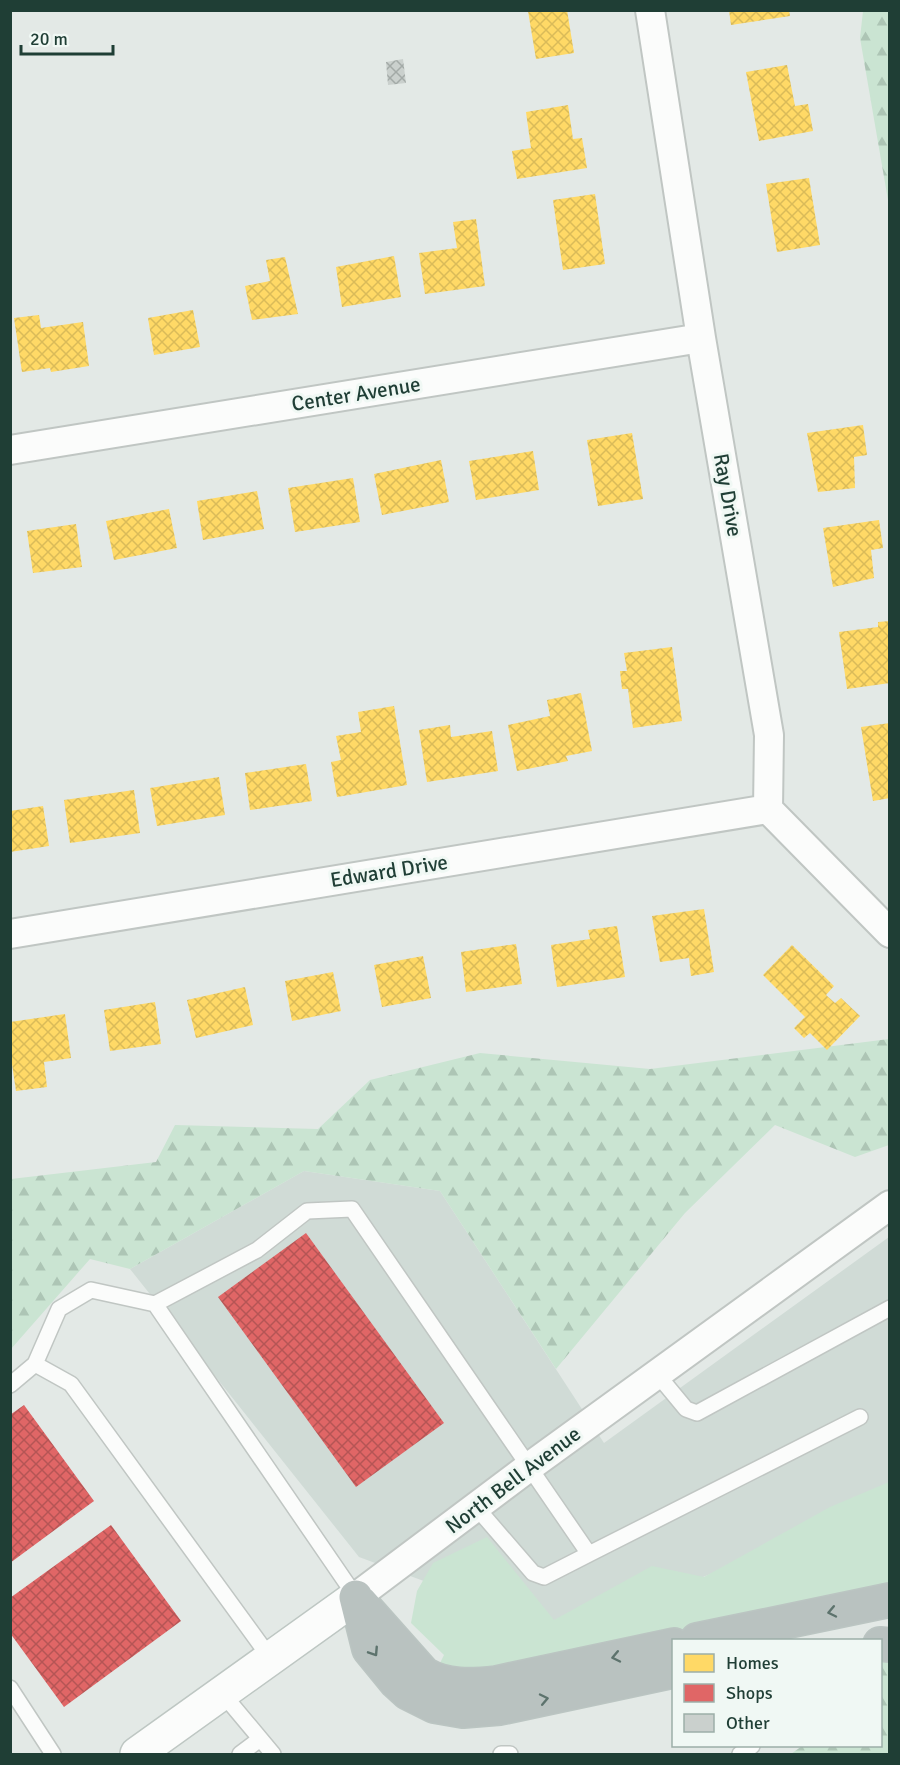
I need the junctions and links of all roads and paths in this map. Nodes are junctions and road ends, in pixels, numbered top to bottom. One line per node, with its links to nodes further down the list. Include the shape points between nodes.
1 (650, 10): 2 (street, Ray Drive)
2 (701, 338): 3 (street, Center Avenue); 4 (street, Ray Drive, via 769,735)
3 (10, 450)
4 (768, 808): 5 (street); 6 (street, Edward Drive)
5 (890, 933)
6 (10, 934)
7 (890, 1204): 11 (street, North Bell Avenue)
8 (155, 1304): 10 (lane, via 91,1290 59,1309); 14 (lane, via 257,1250 307,1211 352,1209); 17 (lane)
9 (890, 1308): 11 (lane, via 697,1413 686,1409)
10 (35, 1364): 12 (lane); 21 (lane, via 71,1384)
11 (657, 1374): 14 (street, North Bell Avenue)
12 (10, 1385)
13 (860, 1417): 16 (lane)
14 (529, 1467): 15 (street, North Bell Avenue); 16 (lane)
15 (476, 1507): 16 (lane, via 533,1574 544,1577); 17 (street, North Bell Avenue)
16 (589, 1554)
17 (356, 1597): 20 (highway, one-way to 17, via 496,1683 451,1684 424,1674); 21 (street, North Bell Avenue); 22 (highway, one-way to 22, via 369,1649 408,1694 434,1706 463,1711 500,1708)
18 (890, 1600): 19 (highway, one-way to 19)
19 (706, 1639)
20 (672, 1645)
21 (271, 1659): 24 (street, North Bell Avenue)
22 (672, 1671)
23 (10, 1688): 26 (lane)
24 (222, 1693): 25 (lane); 27 (street, North Bell Avenue)
25 (260, 1739): 28 (lane); 29 (lane)
26 (53, 1755)
27 (137, 1755)
28 (240, 1755)
29 (273, 1755)
30 (501, 1755): 31 (lane)
31 (510, 1755)

